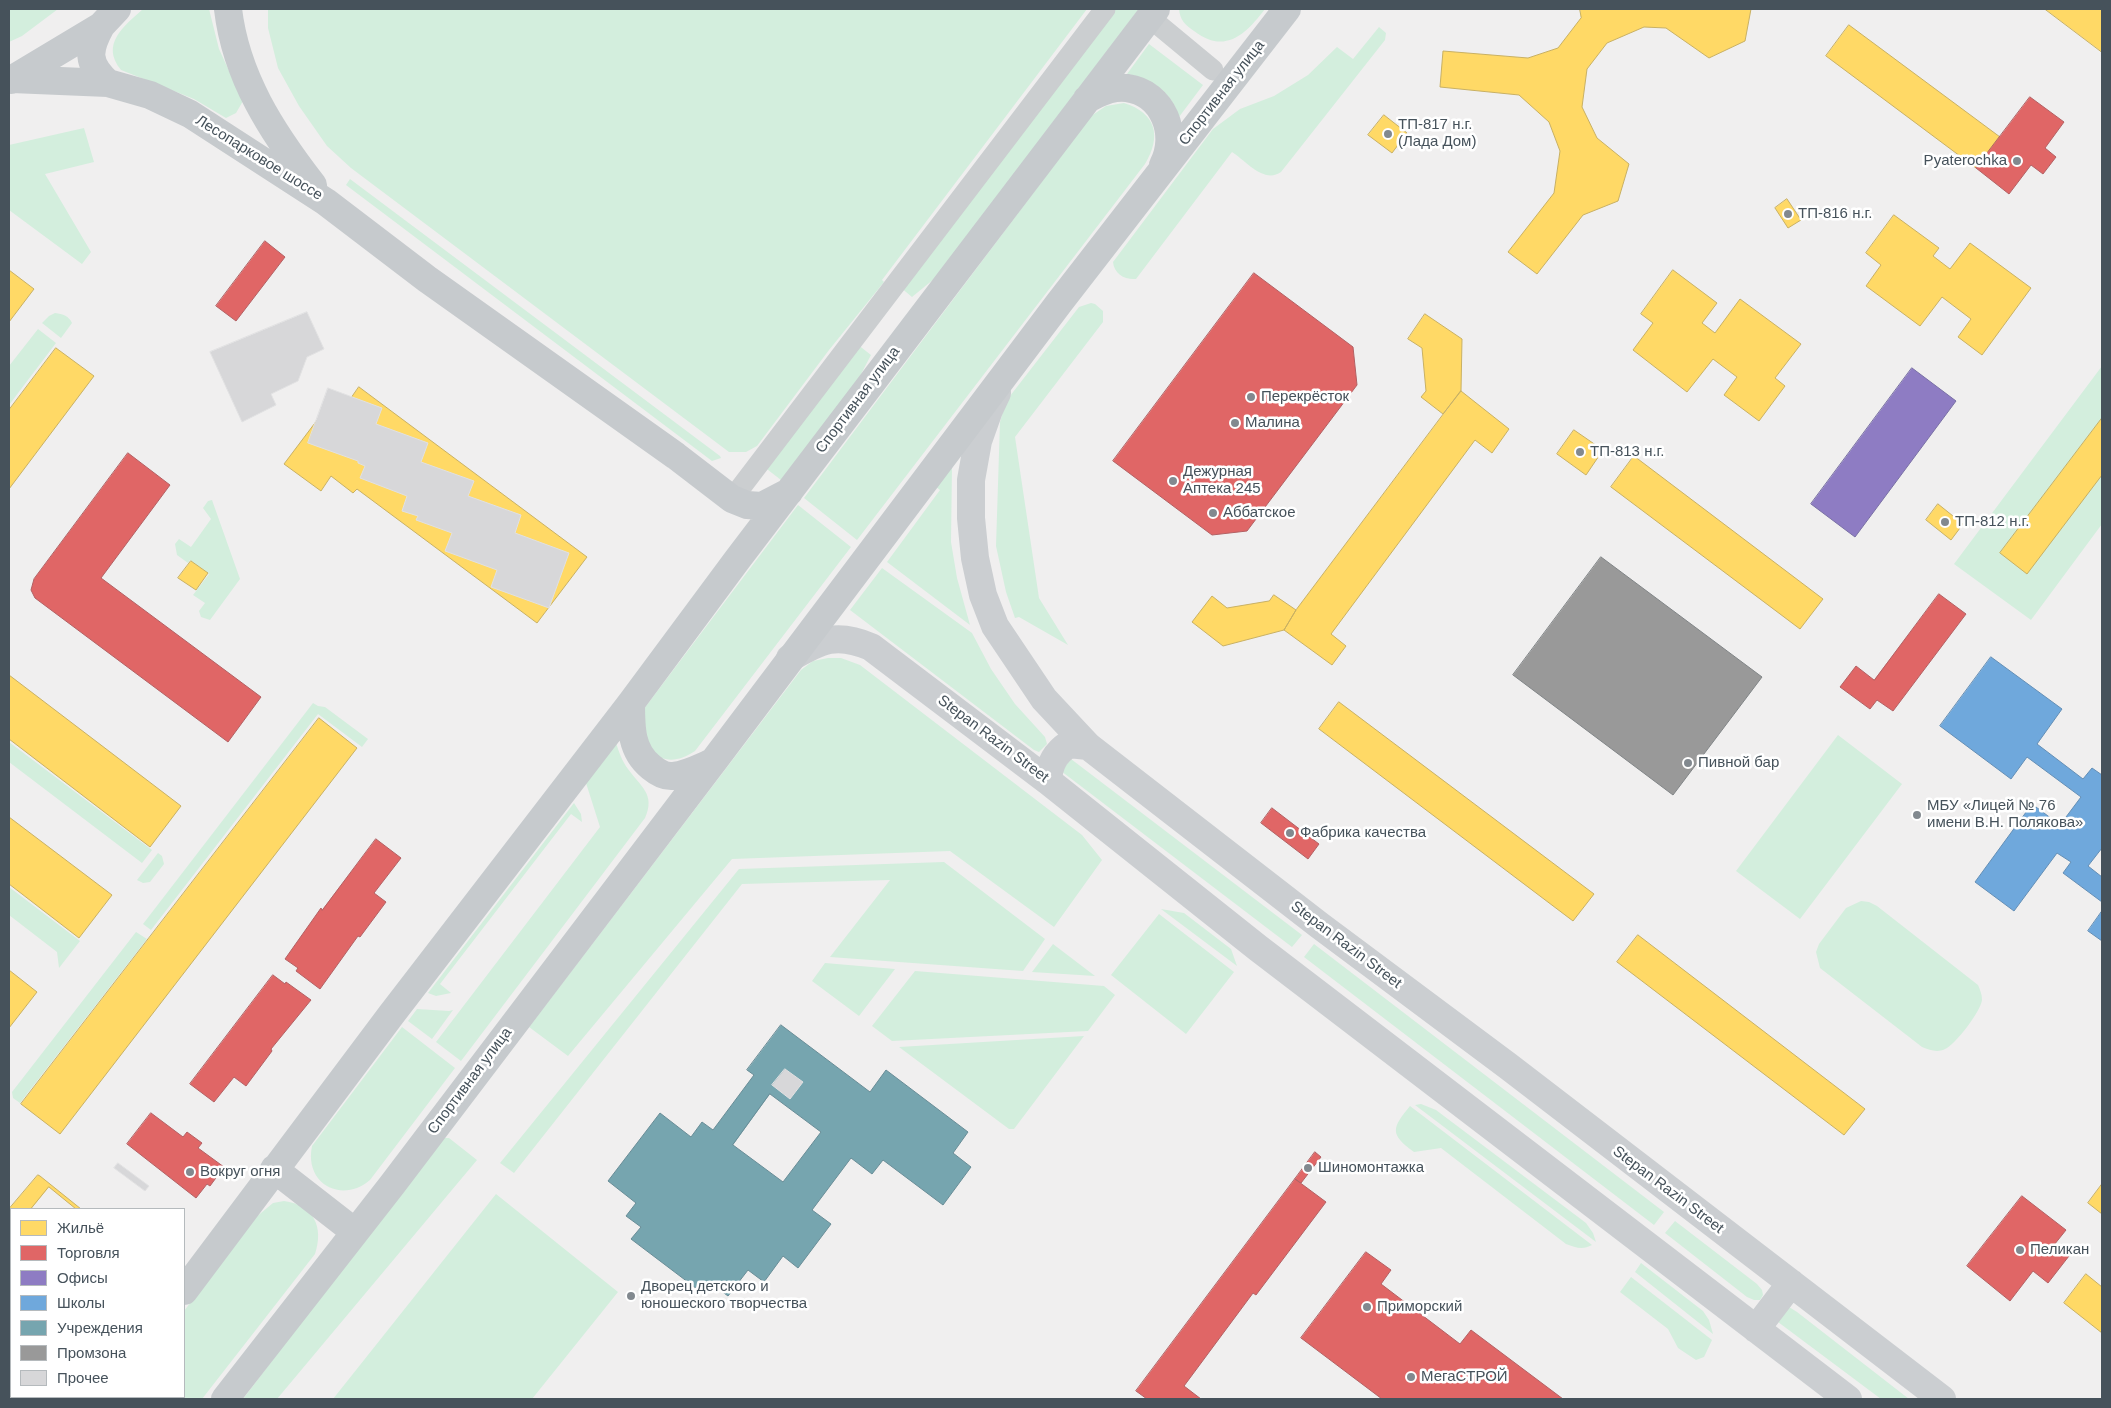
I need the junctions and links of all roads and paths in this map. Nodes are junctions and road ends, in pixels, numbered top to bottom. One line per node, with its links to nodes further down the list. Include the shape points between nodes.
1 (228, 9): 9 (main road, Лесопарковое шоссе, via 240,60)
2 (1105, 9): 16 (street)
3 (1287, 9): 12 (main road, Спортивная улица)
4 (1153, 13): 6 (street); 10 (main road, Спортивная улица)
5 (109, 17): 7 (main road, Лесопарковое шоссе); 8 (main road, via 93,41 90,54 98,75)
6 (1213, 70)
7 (10, 80): 8 (main road, Лесопарковое шоссе)
8 (108, 83): 11 (main road, Лесопарковое шоссе, via 150,95)
9 (256, 98): 11 (main road, via 255,110 239,131); 13 (main road, Лесопарковое шоссе, via 281,144)
10 (1087, 99): 12 (main road, Спортивная улица, via 1109,89 1127,88 1141,92 1164,112 1170,140 1168,156); 15 (main road, Спортивная улица)
11 (216, 131): 13 (main road, Лесопарковое шоссе)
12 (1156, 178): 14 (main road, Спортивная улица)
13 (326, 202): 16 (main road, via 427,279)
14 (1012, 365): 18 (main road, Спортивная улица); 20 (main road, Stepan Razin Street, via 989,410 978,441 971,480 975,558 983,595 996,626 1044,699)
15 (788, 492): 16 (main road, via 762,506 746,505); 17 (main road, Спортивная улица)
16 (732, 499): 17 (main road, via 743,528)
17 (737, 560): 19 (main road, Спортивная улица)
18 (790, 658): 21 (main road, Спортивная улица); 22 (main road, Stepan Razin Street, via 816,643 832,640 853,640 871,647)
19 (631, 703): 21 (main road, via 634,745 641,759 654,769 672,776); 23 (main road, Спортивная улица)
20 (1088, 746): 22 (main road, via 1069,744 1058,751); 25 (main road, Stepan Razin Street, via 1319,926)
21 (713, 762): 24 (main road, Спортивная улица)
22 (1048, 780): 27 (main road, Stepan Razin Street, via 1258,948)
23 (274, 1169): 24 (main road); 26 (main road, Спортивная улица)
24 (355, 1232): 28 (main road, Спортивная улица)
25 (1791, 1283): 27 (main road); 30 (main road, Stepan Razin Street)
26 (185, 1290)
27 (1756, 1329): 29 (main road, Stepan Razin Street)
28 (225, 1399)
29 (1848, 1399)
30 (1942, 1399)

